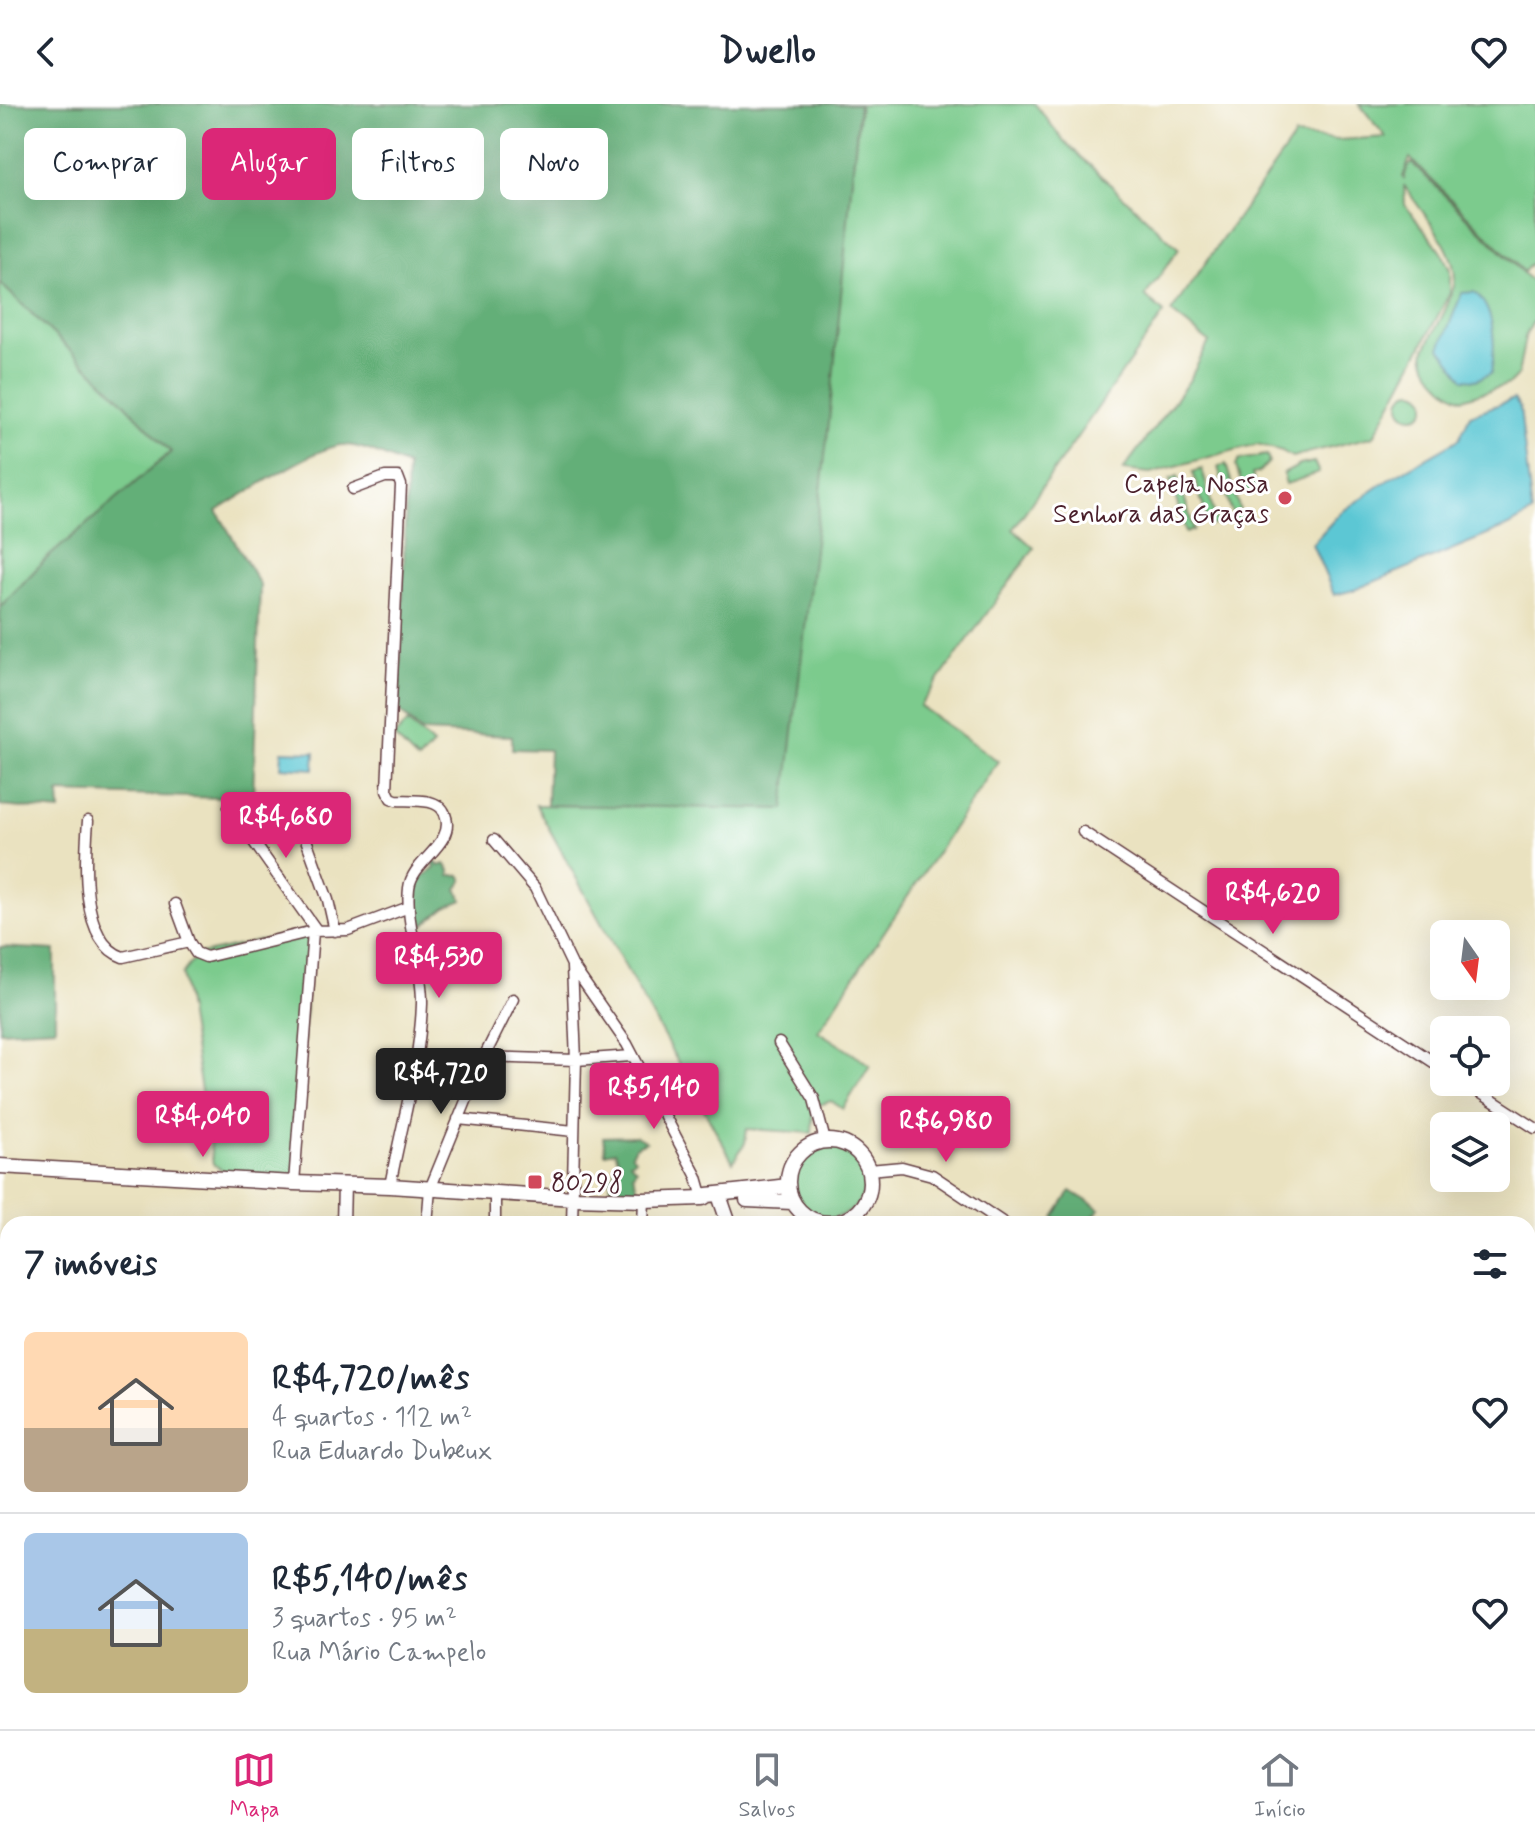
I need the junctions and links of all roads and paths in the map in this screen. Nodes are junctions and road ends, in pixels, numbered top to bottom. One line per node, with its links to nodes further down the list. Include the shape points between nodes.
1 (353, 489): 8 (street, via 390,476 398,477 401,485 387,790 396,800 435,803 447,821 443,838 411,880)
2 (229, 807): 9 (street)
3 (88, 821): 11 (street, via 85,878 93,920 109,947 123,957)
4 (300, 823): 10 (street)
5 (1083, 832): 18 (street)
6 (494, 840): 12 (street, via 535,888)
7 (175, 904): 11 (street)
8 (409, 907): 10 (street); 28 (street, via 422,1002)
9 (315, 931): 10 (street); 11 (street, via 206,957); 26 (street)
10 (335, 931)
11 (189, 942)
12 (572, 965): 15 (street); 17 (street)
13 (513, 999): 16 (street)
14 (779, 1043): 23 (street, via 814,1099)
15 (632, 1056): 17 (street); 34 (street, via 697,1177)
16 (484, 1057): 17 (street); 20 (street)
17 (576, 1060): 22 (street)
18 (1430, 1060)
19 (1486, 1096): 21 (street)
20 (458, 1119): 22 (street); 30 (street)
21 (1535, 1128)
22 (574, 1131): 33 (street)
23 (825, 1141): 25 (main road, via 856,1150); 29 (main road, via 797,1156)
24 (0, 1166): 26 (main road)
25 (869, 1170): 46 (main road, via 866,1202); 47 (street, via 902,1167 932,1175)
26 (294, 1183): 27 (main road)
27 (344, 1184): 28 (main road); 38 (street)
28 (390, 1186): 30 (main road)
29 (788, 1186): 32 (main road); 37 (main road)
30 (430, 1189): 31 (main road); 39 (street)
31 (495, 1194): 33 (main road); 40 (street)
32 (722, 1197): 34 (main road); 36 (main road); 43 (main road)
33 (574, 1198): 35 (main road); 41 (street)
34 (703, 1198): 35 (main road)
35 (644, 1200): 42 (street)
36 (745, 1200): 37 (main road); 44 (main road)
37 (792, 1202): 45 (main road)
38 (343, 1216)
39 (428, 1216)
40 (495, 1216)
41 (573, 1216)
42 (643, 1216)
43 (729, 1216)
44 (736, 1216)
45 (807, 1216)
46 (851, 1216)
47 (993, 1216)

